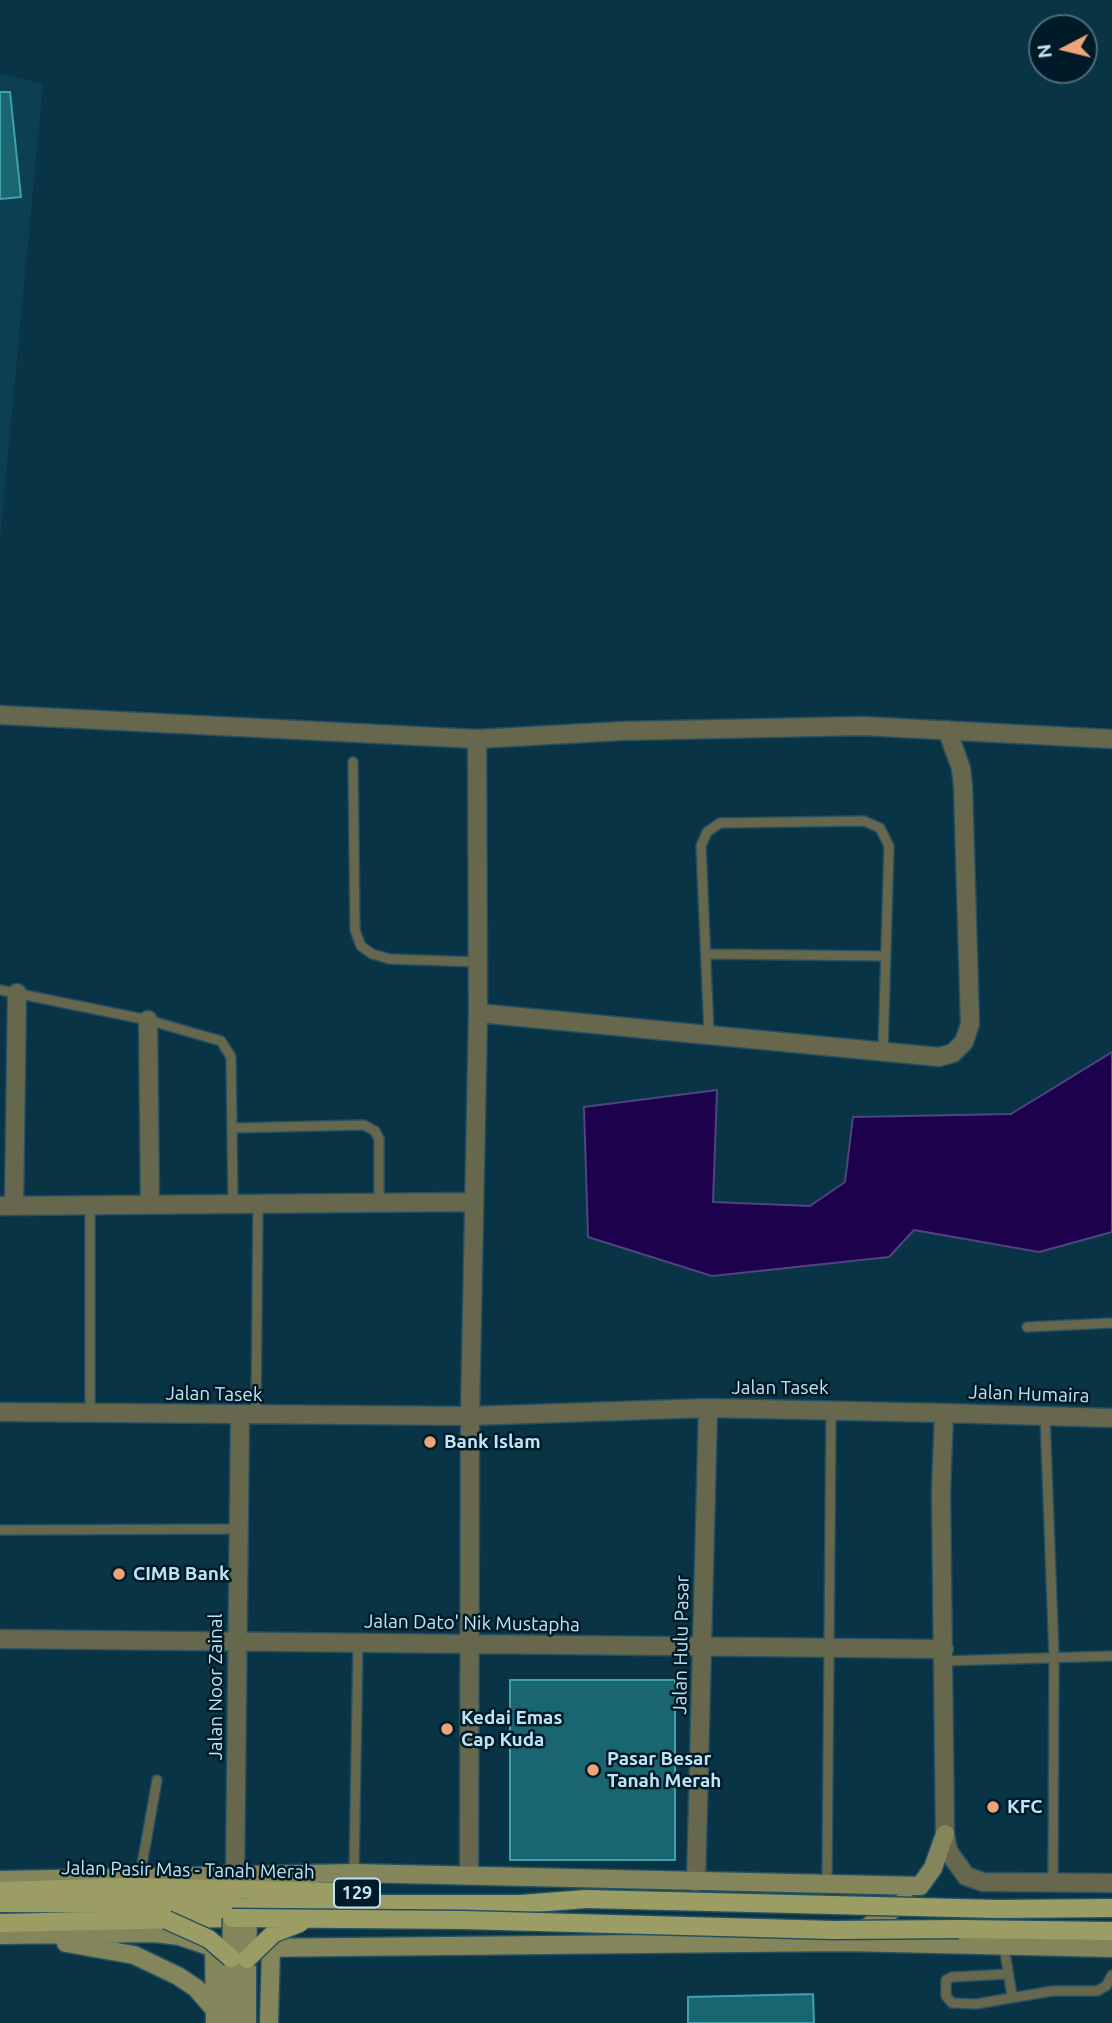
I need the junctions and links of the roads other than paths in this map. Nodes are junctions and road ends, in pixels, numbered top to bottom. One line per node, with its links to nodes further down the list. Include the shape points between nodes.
1 (0, 715): 3 (street)
2 (947, 730): 3 (street, via 862,726); 4 (street); 13 (street, via 963,786 970,1024 964,1042 953,1053 939,1057)
3 (477, 739): 8 (street)
4 (1112, 739)
5 (353, 762): 8 (lane, via 355,930 361,946 390,958)
6 (706, 954): 7 (lane); 7 (lane, via 701,846 707,832 720,823 864,821 880,828 889,846); 12 (lane)
7 (886, 956): 13 (lane)
8 (478, 962): 10 (street)
9 (8, 991): 11 (lane); 21 (street)
10 (478, 1013): 12 (street); 16 (street)
11 (148, 1020): 14 (lane, via 226,1046 231,1057); 20 (street)
12 (709, 1033): 13 (street)
13 (883, 1051)
14 (232, 1128): 15 (lane, via 365,1125 379,1139); 17 (lane)
15 (379, 1202): 16 (street); 18 (street)
16 (472, 1202): 30 (street)
17 (233, 1204): 18 (street); 20 (street)
18 (258, 1204): 29 (lane)
19 (90, 1205): 20 (street); 21 (street); 27 (lane)
20 (150, 1205)
21 (7, 1206)
22 (1112, 1323): 23 (lane)
23 (1027, 1327)
24 (708, 1408): 25 (street, Jalan Tasek); 30 (street, Jalan Tasek); 39 (street, Jalan Hulu Pasar)
25 (831, 1409): 28 (street, Jalan Tasek); 40 (lane)
26 (0, 1412): 27 (street, Jalan Tasek)
27 (90, 1413): 29 (street, Jalan Tasek)
28 (944, 1413): 31 (street, Jalan Humaira); 41 (street)
29 (248, 1416): 30 (street, Jalan Tasek); 33 (street, Jalan Noor Zainal)
30 (470, 1416): 38 (street)
31 (1045, 1416): 32 (street, Jalan Humaira); 43 (lane)
32 (1112, 1418)
33 (238, 1529): 34 (lane); 36 (street, Jalan Noor Zainal)
34 (0, 1530)
35 (0, 1639): 36 (street, Jalan Dato' Nik Mustapha)
36 (237, 1643): 37 (street, Jalan Dato' Nik Mustapha); 47 (street, Jalan Noor Zainal)
37 (358, 1643): 38 (street, Jalan Dato' Nik Mustapha); 46 (lane)
38 (470, 1646): 39 (street, Jalan Dato' Nik Mustapha); 48 (street)
39 (702, 1646): 40 (street, Jalan Dato' Nik Mustapha); 52 (street, Jalan Hulu Pasar)
40 (828, 1647): 41 (street, Jalan Dato' Nik Mustapha); 54 (lane)
41 (943, 1655): 43 (lane); 45 (street)
42 (1112, 1656): 43 (lane)
43 (1054, 1657): 51 (lane)
44 (157, 1780): 49 (lane)
45 (945, 1834): 51 (street, via 948,1851 966,1876 983,1882); 55 (main road, via 933,1868)
46 (354, 1873): 47 (main road); 48 (main road)
47 (235, 1874): 49 (main road)
48 (470, 1874): 52 (main road)
49 (140, 1876): 50 (main road)
50 (0, 1880)
51 (1053, 1881): 53 (street)
52 (696, 1882): 54 (main road)
53 (1112, 1883)
54 (827, 1884): 55 (main road)
55 (920, 1886): 66 (main road, via 895,1910)
56 (0, 1891): 57 (main road, Jalan Pasir Mas - Tanah Merah / 129, via 127,1887)
57 (586, 1899): 59 (main road, bridge); 60 (main road, via 521,1904 258,1904)
58 (0, 1903): 60 (main road, via 226,1903)
59 (1112, 1908)
60 (240, 1916): 61 (main road, bridge); 62 (main road); 72 (main road, bridge)
61 (327, 1919): 64 (main road, bridge); 72 (main road, bridge, via 291,1925)
62 (167, 1920): 63 (main road); 72 (main road, bridge, via 209,1938)
63 (0, 1923)
64 (1112, 1931)
65 (0, 1935): 69 (main road, via 155,1933)
66 (845, 1942): 68 (main road); 70 (main road)
67 (0, 1944): 76 (main road, via 61,1943 134,1955 187,1982)
68 (1004, 1946): 71 (main road); 73 (lane)
69 (214, 1948): 70 (main road); 76 (main road)
70 (271, 1948): 79 (main road)
71 (1112, 1948)
72 (239, 1959): 77 (main road); 78 (main road)
73 (1008, 1974): 75 (lane); 75 (lane, via 952,1977 946,1980 946,1996 952,2003 976,2004)
74 (1112, 1975): 75 (lane, via 1097,1991)
75 (1012, 1996)
76 (215, 2016)
77 (229, 2023)
78 (247, 2023)
79 (269, 2023)

